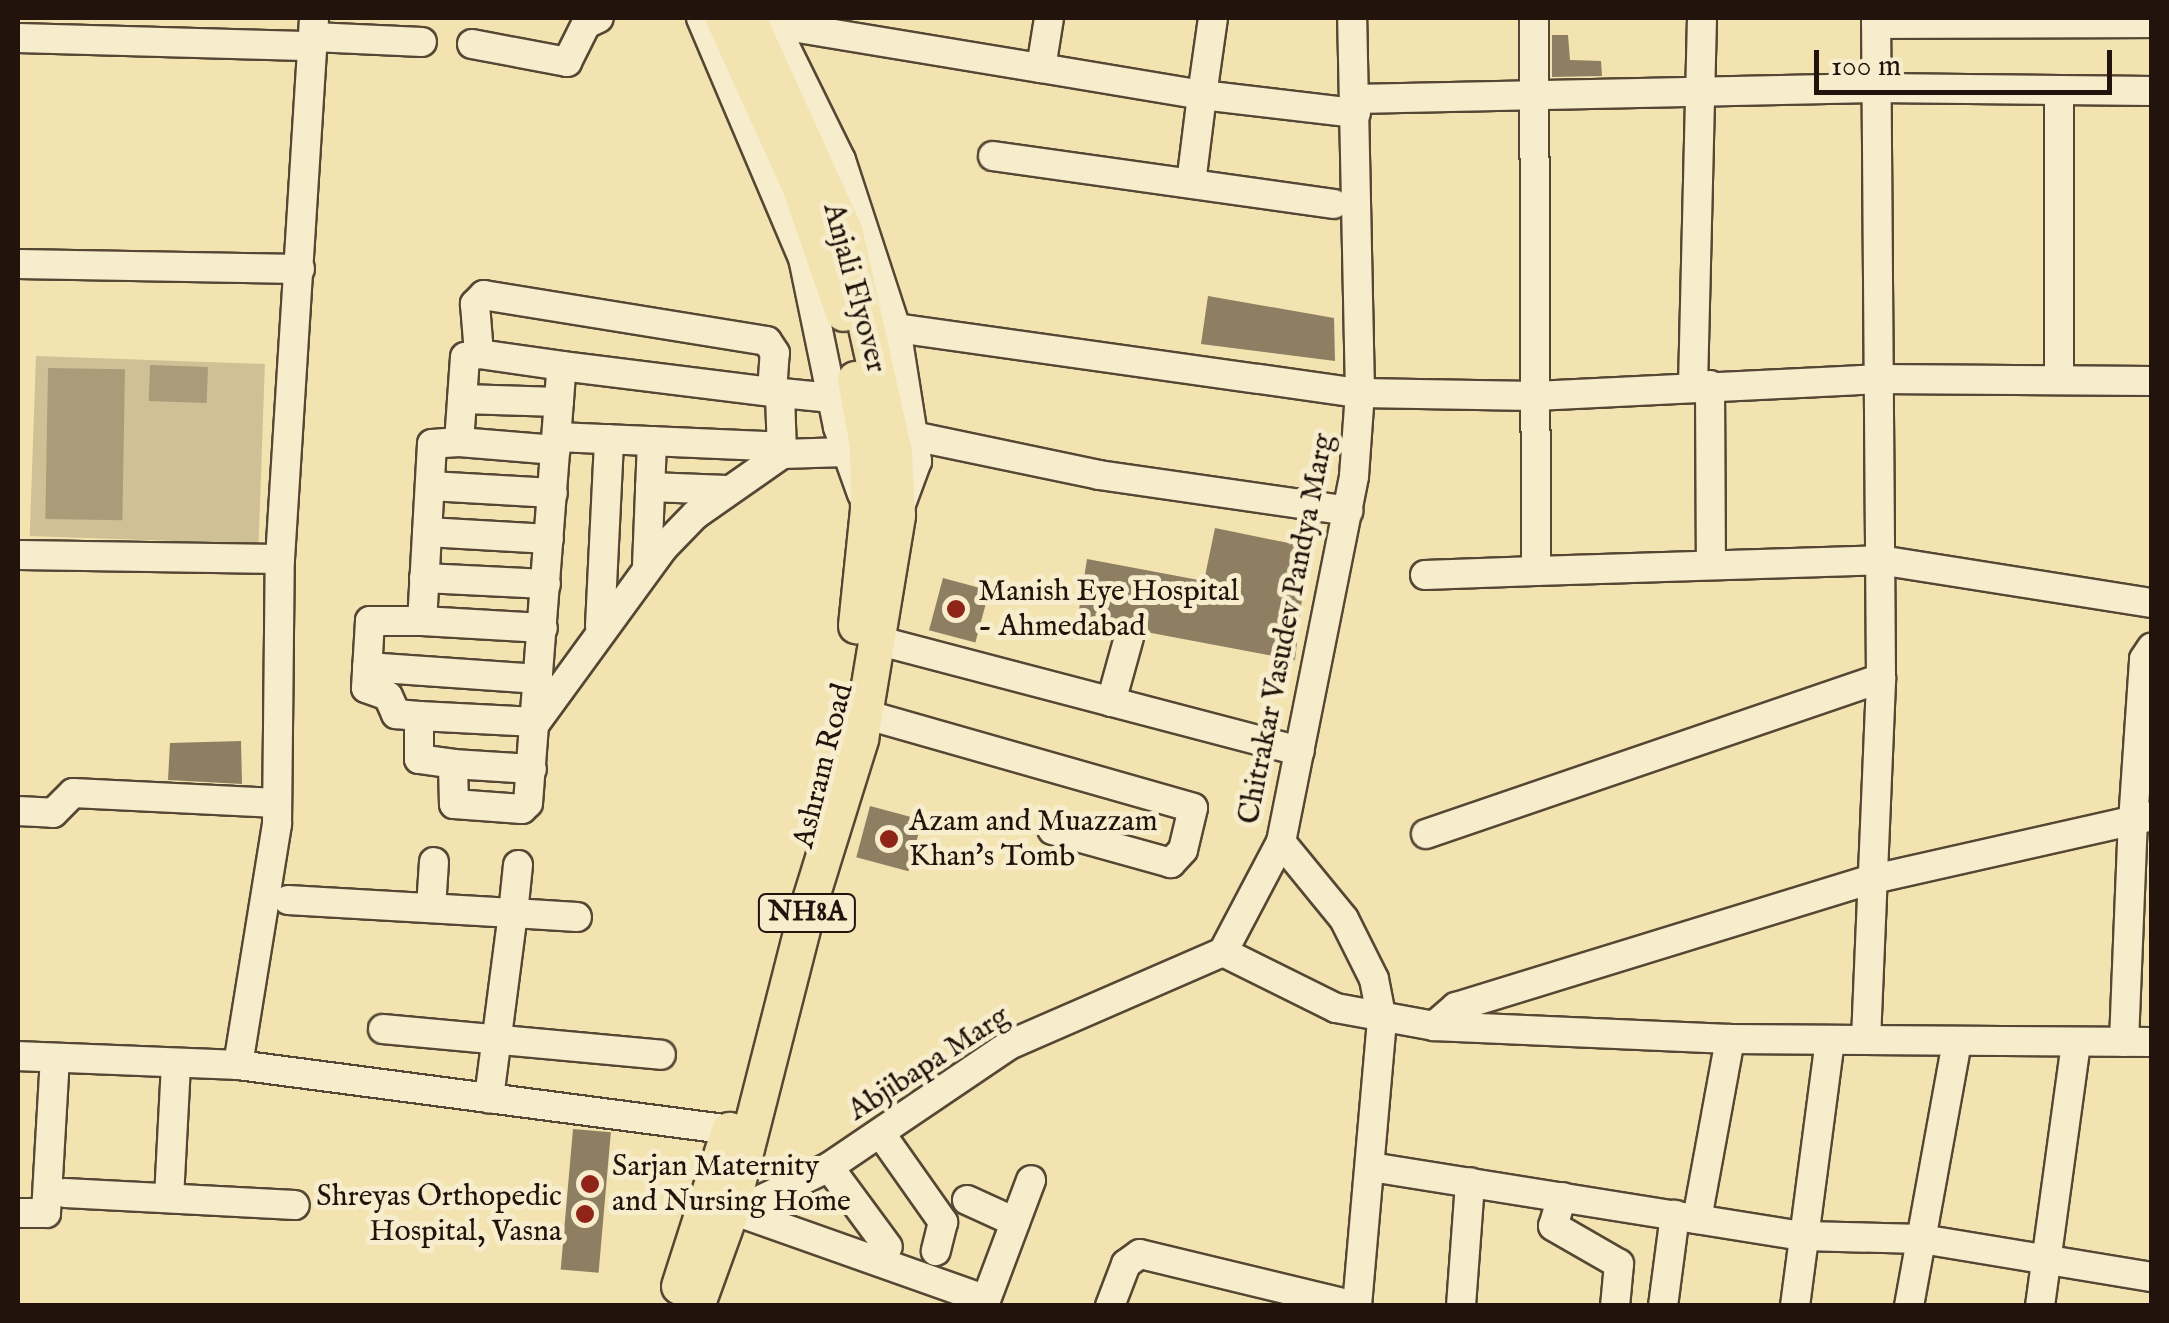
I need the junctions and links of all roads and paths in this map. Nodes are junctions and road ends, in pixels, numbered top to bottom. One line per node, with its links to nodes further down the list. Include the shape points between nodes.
1 (600, 18): 15 (street, via 586,24 567,62)
2 (701, 18): 39 (street, via 804,258)
3 (723, 18): 46 (main road, Anjali Flyover, via 800,188 841,299)
4 (1049, 18): 16 (street)
5 (1213, 18): 20 (street)
6 (1352, 18): 23 (street, Chitrakar Vasudev Pandya Marg)
7 (1534, 18): 22 (street)
8 (1702, 18): 21 (street)
9 (765, 20): 16 (street); 29 (street, via 841,160); 46 (main road, Anjali Flyover, via 845,232)
10 (1876, 21): 11 (street); 17 (street)
11 (2152, 22)
12 (313, 33): 13 (street); 14 (street); 28 (street)
13 (18, 38)
14 (422, 42)
15 (472, 44)
16 (1041, 68): 20 (street)
17 (1876, 88): 18 (street); 21 (street); 32 (street)
18 (2059, 90): 19 (street); 33 (street)
19 (2152, 92)
20 (1202, 95): 23 (street); 25 (street)
21 (1700, 95): 22 (street); 35 (street)
22 (1534, 96): 23 (street); 38 (street)
23 (1356, 106): 37 (street, Chitrakar Vasudev Pandya Marg)
24 (993, 156): 25 (street)
25 (1191, 184): 26 (street)
26 (1334, 204)
27 (18, 264): 28 (street)
28 (300, 269): 57 (street)
29 (896, 328): 37 (street); 46 (street)
30 (479, 354): 31 (street); 36 (street, via 475,304 484,295 767,341 775,353); 40 (street, via 465,358)
31 (562, 366): 36 (street); 41 (street)
32 (1877, 379): 33 (street); 35 (street); 58 (street)
33 (2059, 380): 34 (street)
34 (2152, 381)
35 (1701, 386): 38 (street); 59 (street)
36 (776, 392): 39 (street); 47 (street)
37 (1360, 393): 38 (street); 52 (street, Chitrakar Vasudev Pandya Marg)
38 (1535, 396): 61 (street)
39 (832, 398): 46 (street)
40 (462, 399): 41 (street); 43 (street)
41 (559, 402): 45 (street)
42 (609, 440): 44 (street); 45 (street); 68 (street)
43 (460, 442): 45 (street); 48 (street, via 432,444)
44 (652, 442): 47 (street); 49 (street)
45 (556, 444): 51 (street)
46 (880, 446): 47 (street); 52 (street); 53 (main road, Anjali Flyover); 53 (street, via 917,461)
47 (782, 450): 50 (street)
48 (430, 486): 51 (street); 54 (street)
49 (650, 487): 50 (street); 60 (street)
50 (727, 490): 60 (street)
51 (553, 493): 55 (street)
52 (1348, 510): 79 (street, Chitrakar Vasudev Pandya Marg)
53 (883, 512): 70 (main road, Ashram Road / NH8A); 112 (main road, Ashram Road, via 839,734 787,900)
54 (427, 532): 55 (street); 63 (street)
55 (550, 539): 64 (street)
56 (18, 555): 57 (street)
57 (280, 559): 82 (street)
58 (1880, 560): 59 (street); 65 (street); 74 (street)
59 (1710, 565): 61 (street)
60 (647, 566): 68 (street)
61 (1536, 571): 62 (street)
62 (1425, 575)
63 (424, 578): 64 (street); 66 (street)
64 (546, 584): 67 (street)
65 (2152, 603)
66 (422, 621): 67 (street); 72 (street, via 370,622)
67 (543, 628): 73 (street)
68 (600, 628): 78 (street)
69 (1129, 637): 75 (street)
70 (876, 640): 75 (street); 76 (main road, Ashram Road / NH8A)
71 (2152, 647): 84 (street, via 2144,659)
72 (368, 666): 73 (street); 77 (street, via 367,691 388,696 396,714)
73 (539, 678): 78 (street)
74 (1881, 678): 86 (street); 90 (street)
75 (1111, 702): 79 (street)
76 (864, 714): 85 (street, via 1194,808 1184,850 1172,863); 124 (main road, Ashram Road / NH8A)
77 (419, 716): 78 (street); 80 (street, via 420,762)
78 (536, 722): 81 (street)
79 (1300, 751): 87 (street, Chitrakar Vasudev Pandya Marg)
80 (453, 764): 81 (street); 81 (street, via 451,802 522,809)
81 (532, 770)
82 (277, 803): 83 (street, via 73,793 54,813); 110 (street)
83 (18, 812)
84 (2142, 819): 90 (street); 105 (street)
85 (1052, 830)
86 (1426, 834)
87 (1281, 842): 95 (street, Chitrakar Vasudev Pandya Marg); 96 (street, via 1344,919 1374,979)
88 (434, 862): 92 (street)
89 (518, 865): 93 (street)
90 (1869, 880): 97 (street, via 1456,1007); 102 (street)
91 (288, 900): 92 (street)
92 (431, 908): 93 (street)
93 (513, 913): 94 (street); 99 (street)
94 (577, 917)
95 (1223, 952): 96 (street, via 1283,987); 113 (street, Abjibapa Marg, via 1009,1046)
96 (1382, 1020): 97 (street); 115 (street)
97 (1434, 1026): 100 (street)
98 (383, 1030): 99 (street)
99 (496, 1038): 106 (street); 111 (street)
100 (1730, 1039): 101 (street); 125 (street)
101 (1830, 1040): 102 (street); 127 (street)
102 (1866, 1040): 103 (street)
103 (1957, 1041): 104 (street); 128 (street)
104 (2076, 1042): 105 (street); 131 (street)
105 (2138, 1042)
106 (661, 1055)
107 (18, 1056): 108 (street)
108 (55, 1058): 109 (street); 123 (street, via 46,1213)
109 (176, 1063): 110 (street); 120 (street)
110 (238, 1066): 111 (street)
111 (489, 1098): 112 (street)
112 (730, 1130): 135 (main road, Ashram Road)
113 (881, 1134): 114 (street, Abjibapa Marg); 130 (street, via 943,1222)
114 (829, 1167): 124 (street, Abjibapa Marg); 129 (street)
115 (1371, 1167): 117 (street); 139 (street)
116 (1030, 1180): 126 (street)
117 (1470, 1182): 119 (street); 140 (street)
118 (65, 1192): 120 (street)
119 (1562, 1197): 125 (street); 141 (street, via 1553,1226 1619,1264)
120 (169, 1198): 122 (street)
121 (967, 1200): 126 (street)
122 (295, 1205)
123 (18, 1213)
124 (734, 1214): 132 (street); 136 (main road, Ashram Road / NH8A)
125 (1686, 1217): 127 (street); 142 (street)
126 (1015, 1222): 134 (street)
127 (1804, 1236): 128 (street); 143 (street)
128 (1922, 1239): 131 (street); 144 (street)
129 (888, 1247)
130 (936, 1251)
131 (2047, 1260): 133 (street); 145 (street)
132 (923, 1278): 134 (street); 137 (street)
133 (2152, 1278)
134 (985, 1303)
135 (673, 1306)
136 (696, 1306)
137 (914, 1306)
138 (1110, 1306): 139 (street, via 1126,1264 1140,1254)
139 (1356, 1306)
140 (1461, 1306)
141 (1615, 1306)
142 (1664, 1306)
143 (1796, 1306)
144 (1909, 1306)
145 (2040, 1306)

